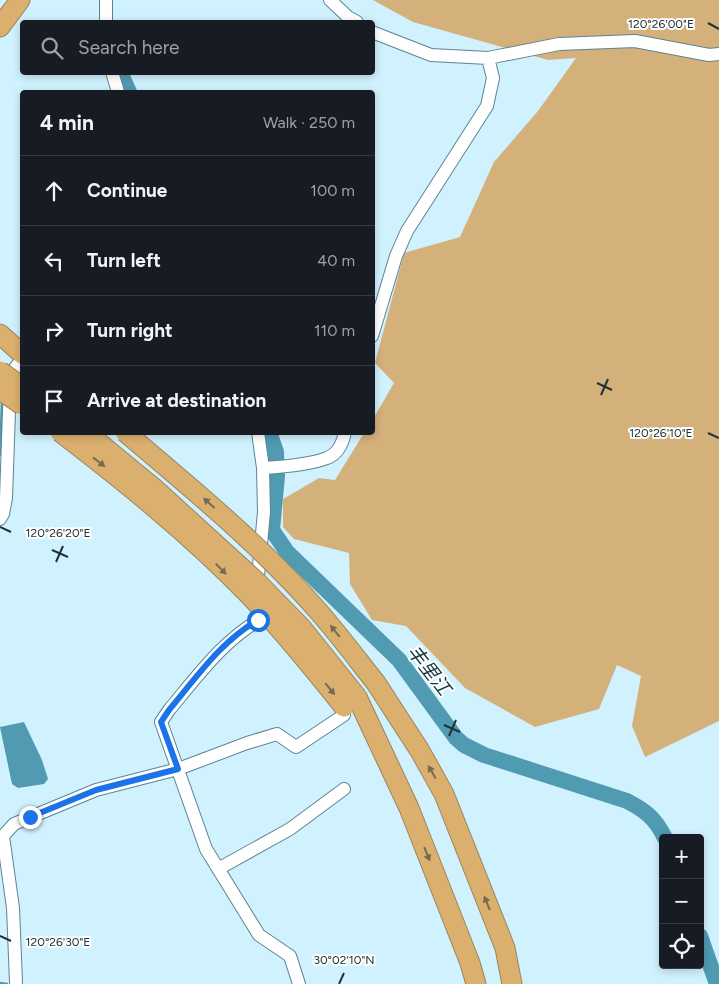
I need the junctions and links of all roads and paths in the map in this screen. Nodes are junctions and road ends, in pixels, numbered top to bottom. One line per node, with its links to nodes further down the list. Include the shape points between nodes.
1 (19, 0): 4 (highway); 7 (highway)
2 (106, 0): 5 (street)
3 (330, 0): 6 (street)
4 (0, 20)
5 (106, 20)
6 (353, 20)
7 (0, 27)
8 (375, 33): 10 (street, via 431,55)
9 (719, 54): 10 (street, via 708,55 635,41 559,44)
10 (488, 58): 13 (street, via 493,78 487,106 407,231)
11 (113, 75): 12 (street)
12 (117, 90)
13 (375, 326)
14 (0, 334): 15 (highway)
15 (20, 352)
16 (0, 359): 19 (highway)
17 (20, 362): 30 (street, via 10,383 6,498)
18 (0, 372): 20 (highway, bridge)
19 (20, 373)
20 (20, 386)
21 (0, 390): 22 (highway, bridge)
22 (20, 404)
23 (64, 435): 33 (highway, one-way to 33, bridge, via 145,500 239,586 289,639)
24 (90, 435): 33 (highway, bridge, via 154,488 256,581 300,627)
25 (106, 435): 33 (highway, via 161,480 262,574 307,621)
26 (129, 435): 33 (highway, one-way to 26, bridge, via 318,611 208,502)
27 (259, 435): 29 (street)
28 (344, 435): 29 (street, via 336,451 328,458)
29 (266, 468): 31 (street)
30 (0, 519)
31 (258, 593)
32 (267, 615): 34 (street, via 221,648 161,722)
33 (357, 699): 34 (street, via 296,747 277,734); 39 (highway, one-way to 39, via 409,808); 40 (highway, one-way to 33, via 505,948 444,794 420,751)
34 (178, 769): 36 (street, via 206,849); 37 (street, via 96,790 14,824 3,836 13,908)
35 (344, 789): 36 (street, via 290,829)
36 (218, 869): 38 (street, via 259,936 290,956)
37 (16, 982)
38 (299, 984)
39 (476, 984)
40 (512, 984)

